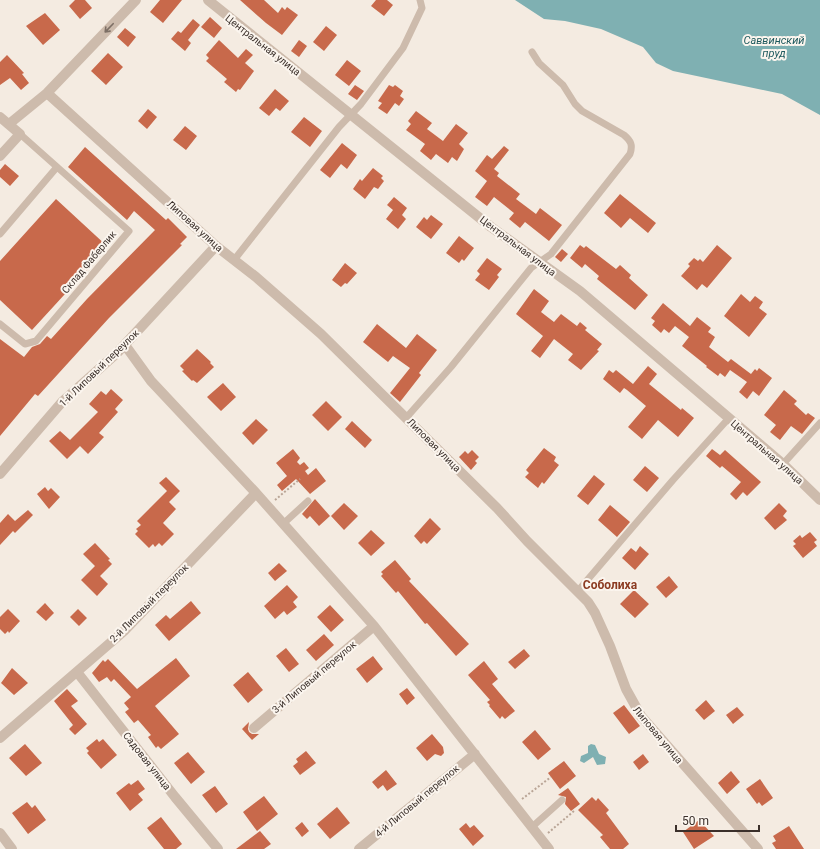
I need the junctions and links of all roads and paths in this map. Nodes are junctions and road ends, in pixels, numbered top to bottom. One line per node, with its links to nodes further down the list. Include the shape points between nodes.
1 (136, 0): 5 (street, one-way to 5)
2 (208, 0): 6 (street, Центральная улица)
3 (420, 0): 6 (lane, via 422,8 403,48)
4 (532, 52): 15 (lane, via 539,63 563,85 582,111 624,135 630,140 632,147 630,154 604,189 550,254)
5 (47, 93): 8 (street); 13 (street, Липовая улица)
6 (351, 115): 14 (lane); 15 (street, Центральная улица)
7 (0, 117): 8 (street)
8 (8, 124): 9 (street)
9 (20, 134): 10 (street); 11 (lane)
10 (0, 156)
11 (57, 167): 12 (lane); 16 (lane, Склад Фаберлик, via 129,231 36,341 24,344)
12 (0, 234)
13 (216, 246): 14 (street, Липовая улица); 17 (street, 1-й Липовый переулок)
14 (234, 260): 18 (street, Липовая улица, via 321,334)
15 (540, 262): 18 (lane, via 531,268 452,367); 19 (street, Центральная улица, via 580,291)
16 (0, 324)
17 (125, 345): 22 (street, 1-й Липовый переулок, via 62,402); 24 (street, via 151,380)
18 (406, 418): 29 (street, Липовая улица)
19 (729, 418): 21 (street, Центральная улица); 29 (lane)
20 (820, 423): 21 (lane)
21 (783, 464): 25 (street, Центральная улица)
22 (0, 474)
23 (300, 478): 27 (path)
24 (256, 493): 27 (street); 31 (street, 2-й Липовый переулок, via 124,631)
25 (820, 500)
26 (308, 501): 28 (lane)
27 (267, 506): 28 (street)
28 (283, 524): 30 (street)
29 (577, 592): 46 (street, Липовая улица, via 595,613 633,704 641,716)
30 (374, 626): 32 (street, 3-й Липовый переулок); 34 (street)
31 (77, 672): 33 (street, 2-й Липовый переулок); 43 (street, Садовая улица)
32 (254, 728)
33 (0, 738)
34 (475, 754): 37 (street); 44 (street, 4-й Липовый переулок)
35 (551, 777): 37 (path)
36 (562, 800): 39 (lane)
37 (515, 805): 39 (street)
38 (574, 811): 41 (path)
39 (532, 827): 41 (street)
40 (0, 833): 42 (street)
41 (541, 839): 45 (street)
42 (12, 849)
43 (218, 849)
44 (360, 849)
45 (549, 849)
46 (758, 849)

